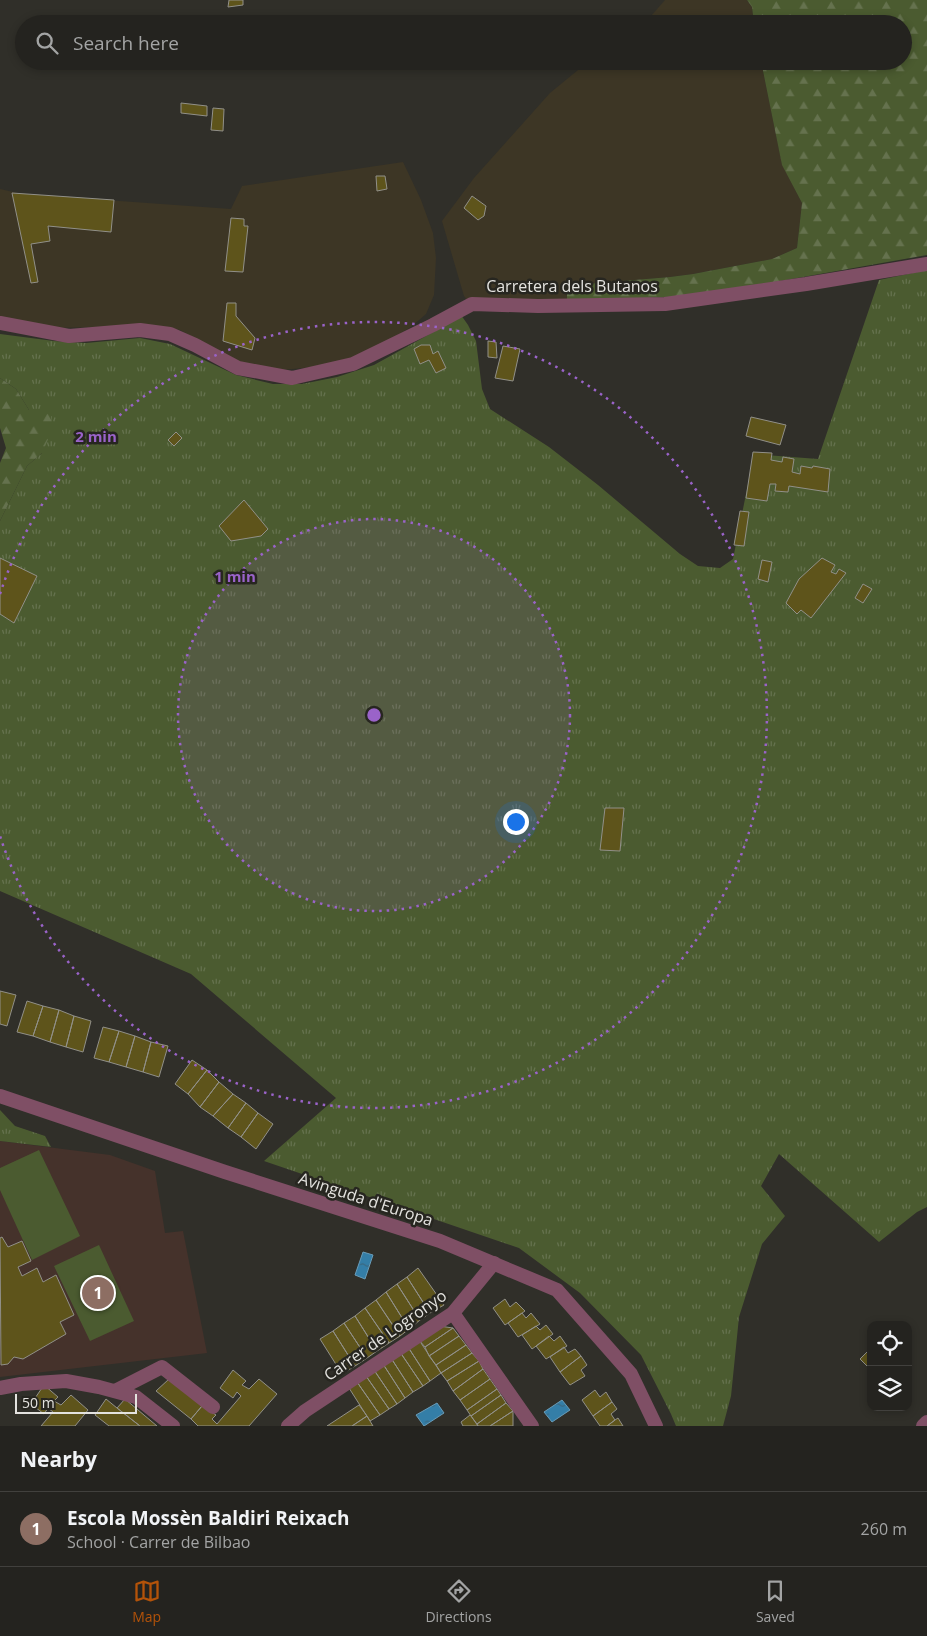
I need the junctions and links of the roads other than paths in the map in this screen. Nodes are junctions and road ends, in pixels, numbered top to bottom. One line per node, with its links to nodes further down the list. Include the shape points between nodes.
1 (927, 264): 2 (street, Carretera dels Butanos, via 666,304 472,304 352,364 292,378 238,368 170,334 140,330 69,336)
2 (0, 323)
3 (0, 1096): 4 (street, Avinguda d'Europa, via 440,1241)
4 (494, 1263): 5 (street, Carrer de Logronyo); 13 (street, Avinguda d'Europa, via 557,1290 631,1374)
5 (453, 1313): 10 (street, Carrer de Logronyo); 12 (street)
6 (0, 1388): 7 (street, via 66,1381)
7 (115, 1391): 8 (street, via 162,1366); 11 (street, via 136,1397)
8 (212, 1408)
9 (927, 1422): 14 (street)
10 (295, 1424)
11 (172, 1426)
12 (532, 1426)
13 (656, 1426)
14 (923, 1426)

